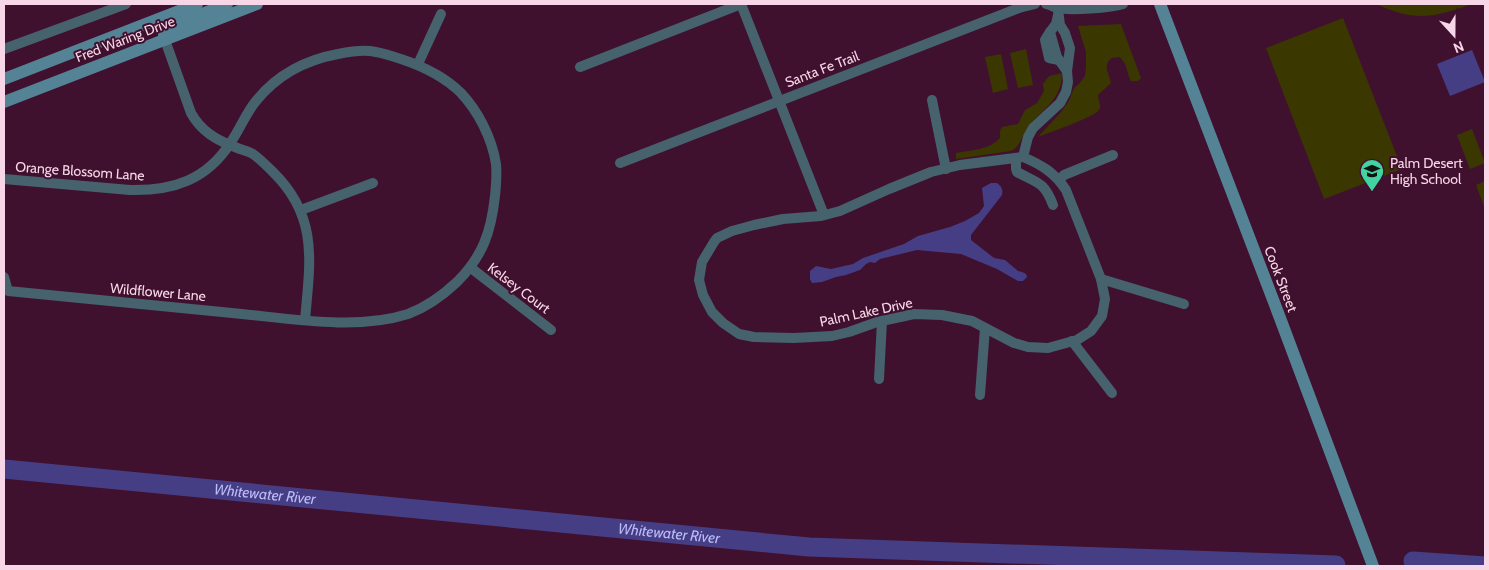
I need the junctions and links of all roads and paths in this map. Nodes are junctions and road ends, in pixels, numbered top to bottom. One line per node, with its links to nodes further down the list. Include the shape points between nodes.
1 (126, 4): 13 (street)
2 (197, 4): 17 (main road, Fred Waring Drive)
3 (227, 4): 12 (main road, via 168,28)
4 (257, 4): 12 (main road, Fred Waring Drive)
5 (741, 4): 15 (street); 18 (street)
6 (1035, 4): 18 (street, Santa Fe Trail)
7 (1046, 4): 10 (street)
8 (1123, 4): 10 (street, via 1102,8)
9 (1160, 4): 44 (main road, Cook Street)
10 (1059, 6): 16 (street, via 1060,25 1070,48); 16 (street, via 1056,24 1050,32 1057,57)
11 (441, 14): 14 (street)
12 (165, 40): 20 (main road, Fred Waring Drive); 21 (street, via 197,124 209,135)
13 (4, 49)
14 (418, 64): 21 (street, Orange Blossom Lane, via 370,51 354,51 302,64 286,72 255,102); 32 (street, Wildflower Lane, via 461,93 483,125 496,164 493,216)
15 (580, 67)
16 (1067, 71): 23 (street, via 1066,92 1060,103 1033,128)
17 (6, 79)
18 (779, 100): 24 (street, Santa Fe Trail); 31 (street)
19 (932, 100): 25 (street)
20 (4, 102)
21 (229, 145): 26 (street, Orange Blossom Lane, via 210,167 195,178 168,188 130,190); 30 (street, via 252,154 263,163 281,180)
22 (1114, 155): 27 (street)
23 (1020, 157): 25 (street, Palm Lake Drive); 27 (street, Palm Lake Drive, via 1039,163); 29 (street, via 1017,172 1038,182)
24 (620, 163)
25 (946, 168): 31 (street, Palm Lake Drive)
26 (4, 179)
27 (1059, 180): 34 (street, Palm Lake Drive, via 1066,190)
28 (372, 183): 30 (street)
29 (1053, 205)
30 (301, 210): 36 (street, via 309,246)
31 (824, 215): 37 (street, Palm Lake Drive, via 754,225 717,238 702,262 699,280 712,312 739,334 754,338 832,336)
32 (471, 268): 36 (street, Wildflower Lane, via 444,295 410,313 359,323); 39 (street, Kelsey Court)
33 (4, 277): 36 (street, Wildflower Lane, via 8,291)
34 (1101, 279): 35 (street); 40 (street, Palm Lake Drive, via 1102,316 1091,332)
35 (1184, 304)
36 (305, 320)
37 (882, 321): 38 (street, Palm Lake Drive, via 914,314 942,315 972,321); 41 (street)
38 (985, 328): 40 (street, Palm Lake Drive, via 1028,347 1048,348); 43 (street)
39 (552, 330)
40 (1072, 341): 42 (street)
41 (878, 379)
42 (1112, 393)
43 (980, 395)
44 (1373, 566)

